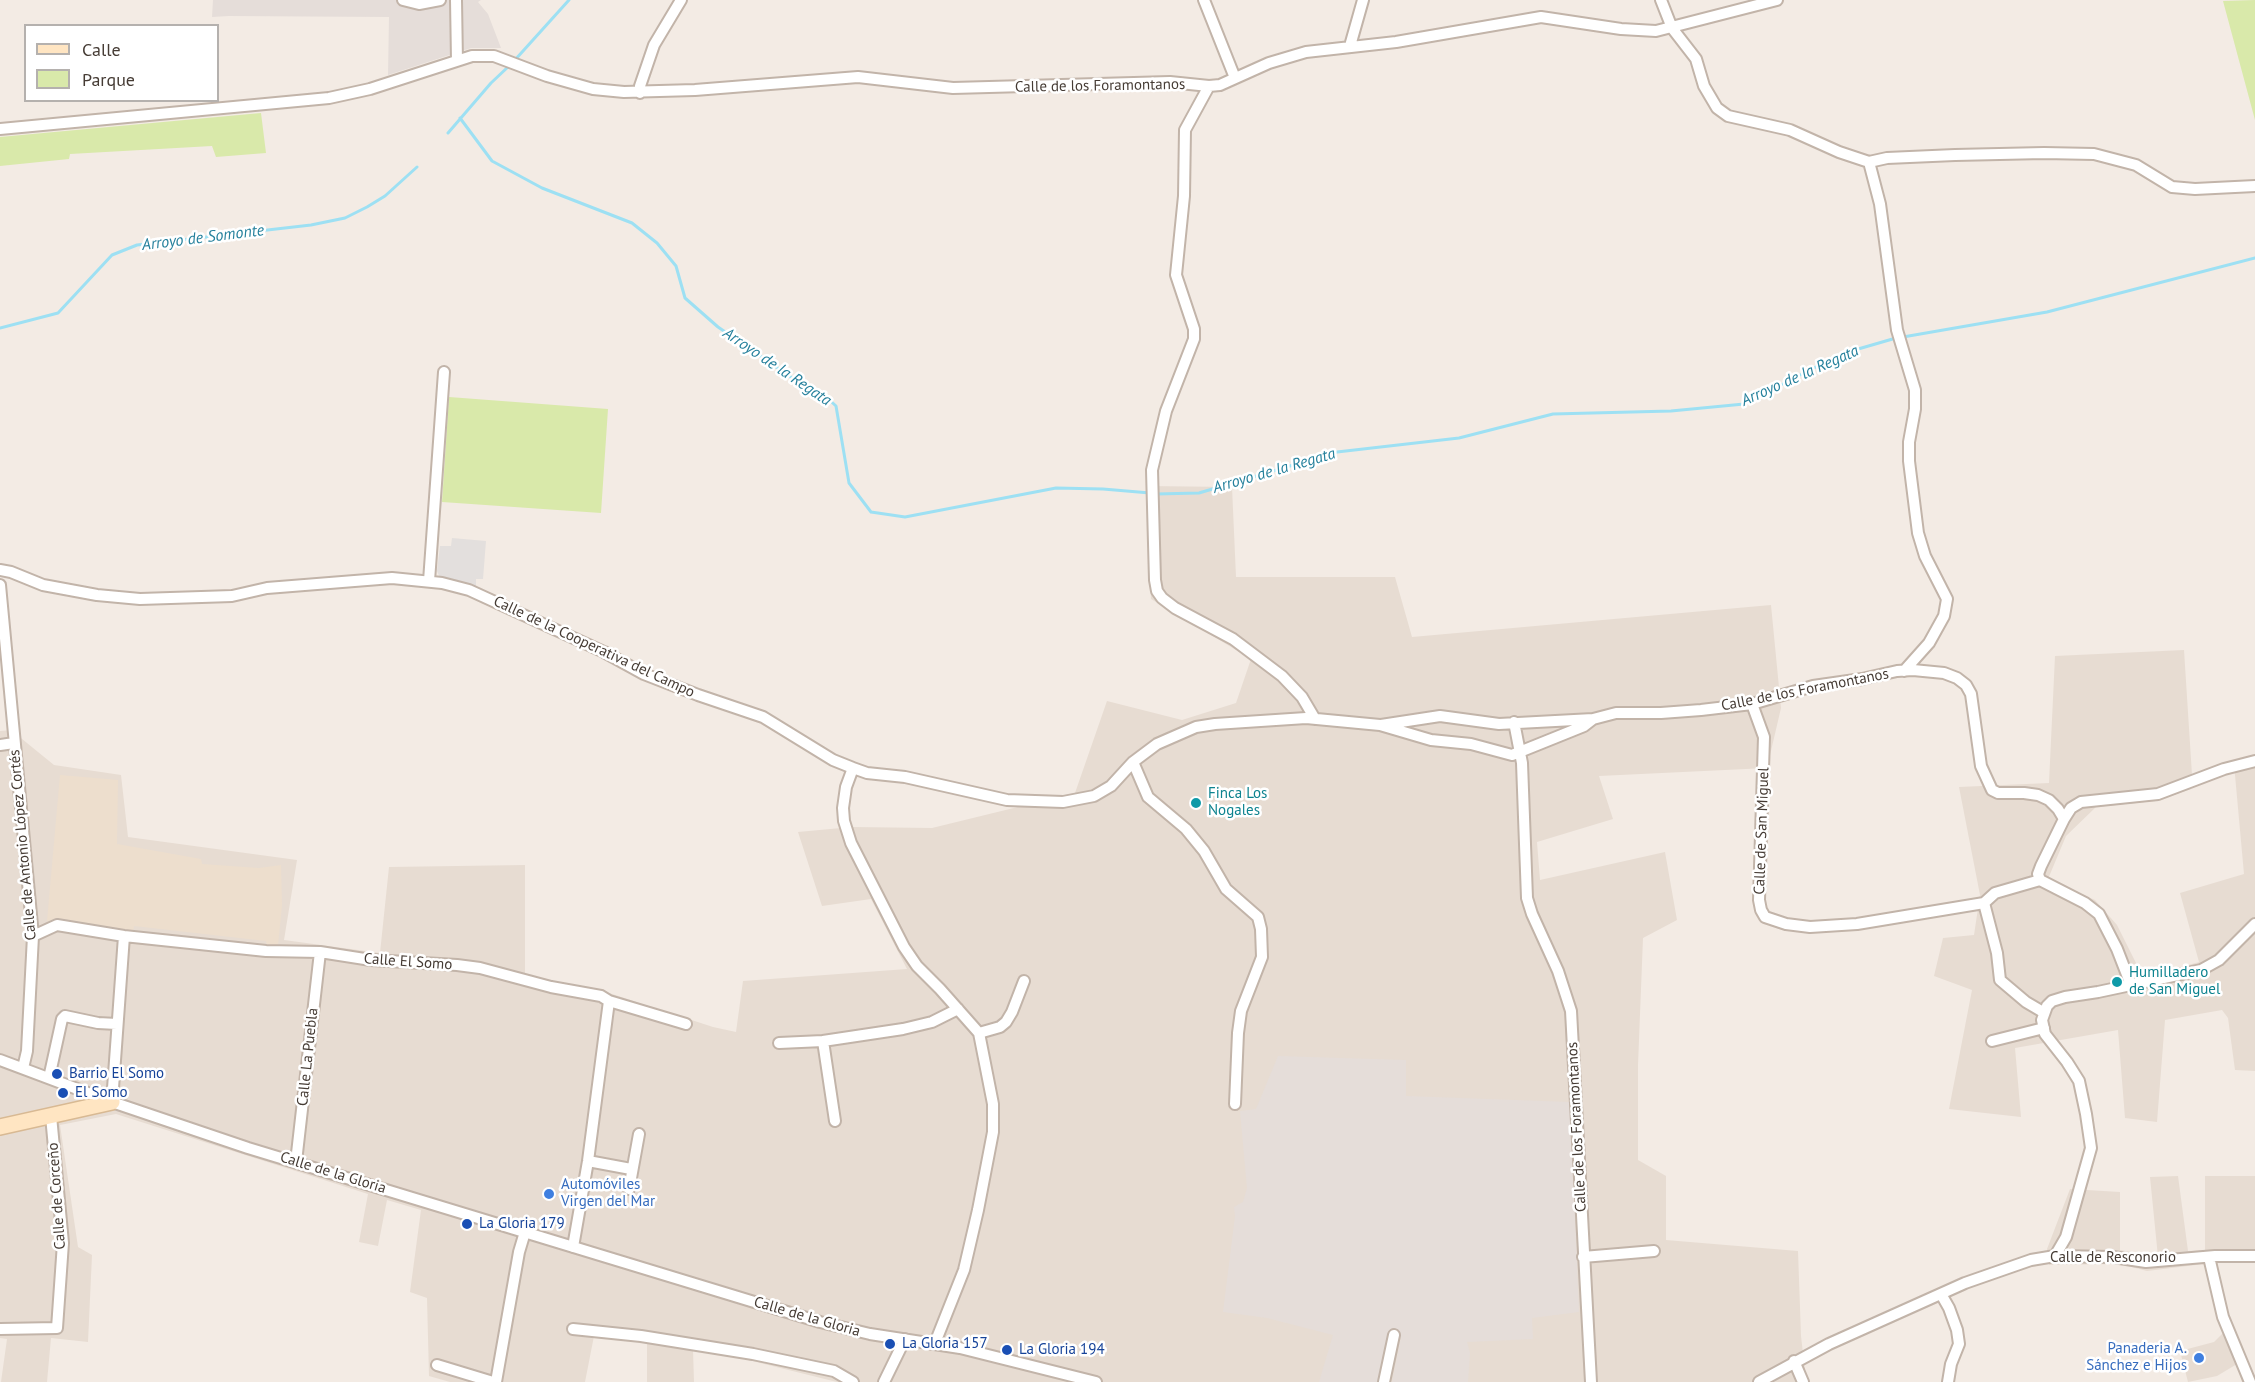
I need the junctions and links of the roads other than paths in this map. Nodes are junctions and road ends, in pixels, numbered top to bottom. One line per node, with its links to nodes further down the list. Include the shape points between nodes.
1 (403, 0): 2 (street, via 419,4)
2 (440, 0)
3 (681, 0): 14 (street, via 654,45)
4 (1204, 0): 12 (street)
5 (1363, 0): 10 (street)
6 (1661, 0): 9 (street)
7 (1777, 0): 9 (street, Calle de los Foramontanos)
8 (458, 1): 11 (street)
9 (1672, 28): 10 (street, Calle de los Foramontanos, via 1640,30 1541,17); 16 (street, via 1696,59 1710,98 1728,116 1790,130)
10 (1350, 46): 12 (street, Calle de los Foramontanos, via 1306,52)
11 (457, 61): 14 (street, Calle de los Foramontanos, via 472,56 500,58 593,88); 15 (street, Calle de los Foramontanos, via 329,98)
12 (1235, 78): 13 (street, Calle de los Foramontanos)
13 (1209, 86): 14 (street, Calle de los Foramontanos, via 1170,82 953,88 858,77); 24 (street, via 1188,122 1183,145 1184,196 1176,275 1194,339 1160,431 1152,470 1155,580 1157,591 1175,608 1233,639 1282,676 1306,702)
14 (640, 93)
15 (0, 129)
16 (1869, 162): 17 (street, via 1955,154 2094,154 2136,165 2172,187); 22 (street, via 1880,204 1897,330 1915,390 1909,462 1918,533 1947,598 1944,616 1929,643)
17 (2255, 186)
18 (444, 372): 20 (street)
19 (0, 570): 20 (street, Calle de la Cooperativa del Campo, via 43,585 140,599 232,596 267,588 392,578)
20 (429, 580): 33 (street, Calle de la Cooperativa del Campo, via 469,590 644,674 763,717)
21 (0, 585): 28 (street, Calle de Antonio López Cortés)
22 (1904, 671): 23 (street, Calle de los Foramontanos, via 1813,686); 34 (street, Calle de los Foramontanos, via 1944,673 1966,685 1971,694 1981,766 1992,790 2038,795 2049,800)
23 (1752, 704): 25 (street, Calle de los Foramontanos, via 1616,713); 36 (street, Calle de San Miguel, via 1764,737 1759,900 1765,917 1786,924 1831,927)
24 (1315, 719): 27 (street, Calle de los Foramontanos); 32 (street, Calle de los Foramontanos, via 1254,720 1196,727 1157,744)
25 (1593, 719): 26 (street, Calle de los Foramontanos); 30 (street, Calle de los Foramontanos)
26 (1514, 722): 27 (street, Calle de los Foramontanos, via 1499,724 1440,716); 30 (street, Calle de los Foramontanos)
27 (1380, 725): 30 (street, Calle de los Foramontanos, via 1431,740 1471,744 1512,755)
28 (14, 743): 29 (street); 38 (street, Calle de Antonio López Cortés)
29 (0, 745)
30 (1519, 753): 73 (street, Calle de los Foramontanos, via 1527,898 1571,1011)
31 (2255, 761): 34 (street, via 2158,794 2081,802)
32 (1133, 762): 33 (street, Calle de los Foramontanos, via 1112,786 1094,796 1063,802 1007,800); 58 (street, via 1148,797 1186,829 1226,889 1258,918 1262,957 1241,1011)
33 (853, 768): 44 (street, via 843,808 857,858 916,966)
34 (2064, 819): 35 (street, via 2041,866)
35 (2040, 880): 36 (street, Calle de San Miguel, via 1995,893); 42 (street, via 2099,914)
36 (1984, 903): 45 (street, via 2000,980)
37 (2255, 924): 42 (street, via 2219,960 2200,970)
38 (33, 936): 39 (street, Calle El Somo, via 57,925); 54 (street, Calle de Antonio López Cortés)
39 (124, 936): 40 (street, Calle El Somo, via 266,951); 46 (street)
40 (320, 952): 43 (street, Calle El Somo, via 480,968); 65 (street, Calle La Puebla)
41 (1024, 981): 49 (street, via 1006,1022)
42 (2131, 985): 45 (street, via 2065,997 2052,1002)
43 (609, 1001): 47 (street, Calle El Somo); 64 (street)
44 (958, 1009): 49 (street); 50 (street, via 932,1022 903,1029)
45 (2043, 1012): 48 (street)
46 (117, 1024): 55 (street, via 65,1016); 57 (street)
47 (686, 1024)
48 (2044, 1028): 51 (street); 71 (street, via 2079,1081 2091,1148 2066,1237)
49 (979, 1033): 80 (street, via 993,1104 993,1132 964,1270)
50 (823, 1041): 52 (street); 61 (street)
51 (1992, 1041)
52 (779, 1043)
53 (0, 1060): 54 (street)
54 (23, 1068): 55 (street)
55 (49, 1078): 56 (street)
56 (94, 1095): 57 (street, Calle de la Gloria); 59 (main road)
57 (112, 1102): 59 (main road); 65 (street, Calle de la Gloria)
58 (1235, 1104)
59 (77, 1108): 60 (main road)
60 (51, 1116): 62 (main road); 76 (street, Calle de Corceño, via 63,1243 57,1328)
61 (835, 1121)
62 (0, 1127)
63 (639, 1134): 66 (street)
64 (588, 1161): 66 (street); 69 (street)
65 (296, 1162): 68 (street, Calle de la Gloria)
66 (631, 1169): 67 (street)
67 (629, 1189)
68 (525, 1232): 69 (street, Calle de la Gloria); 83 (street)
69 (573, 1247): 79 (street, Calle de la Gloria, via 820,1322)
70 (1654, 1251): 73 (street)
71 (2055, 1256): 74 (street, Calle de Resconorio, via 2146,1262); 75 (street, Calle de Resconorio, via 2031,1260)
72 (2255, 1256): 74 (street, Calle de Resconorio)
73 (1583, 1257): 88 (street, Calle de los Foramontanos)
74 (2209, 1257): 92 (street, via 2223,1317)
75 (1941, 1294): 81 (street, Calle de Resconorio); 91 (street, via 1959,1344)
76 (0, 1329)
77 (573, 1329): 84 (street, via 753,1354 834,1371)
78 (1394, 1335): 87 (street)
79 (905, 1339): 80 (street, Calle de la Gloria); 85 (street)
80 (934, 1343): 86 (street, Calle de la Gloria)
81 (1794, 1361): 89 (street, Calle de Resconorio); 90 (street)
82 (437, 1365): 83 (street)
83 (494, 1382)
84 (853, 1382)
85 (884, 1382)
86 (1096, 1382)
87 (1384, 1382)
88 (1591, 1382)
89 (1759, 1382)
90 (1803, 1382)
91 (1948, 1382)
92 (2250, 1382)

